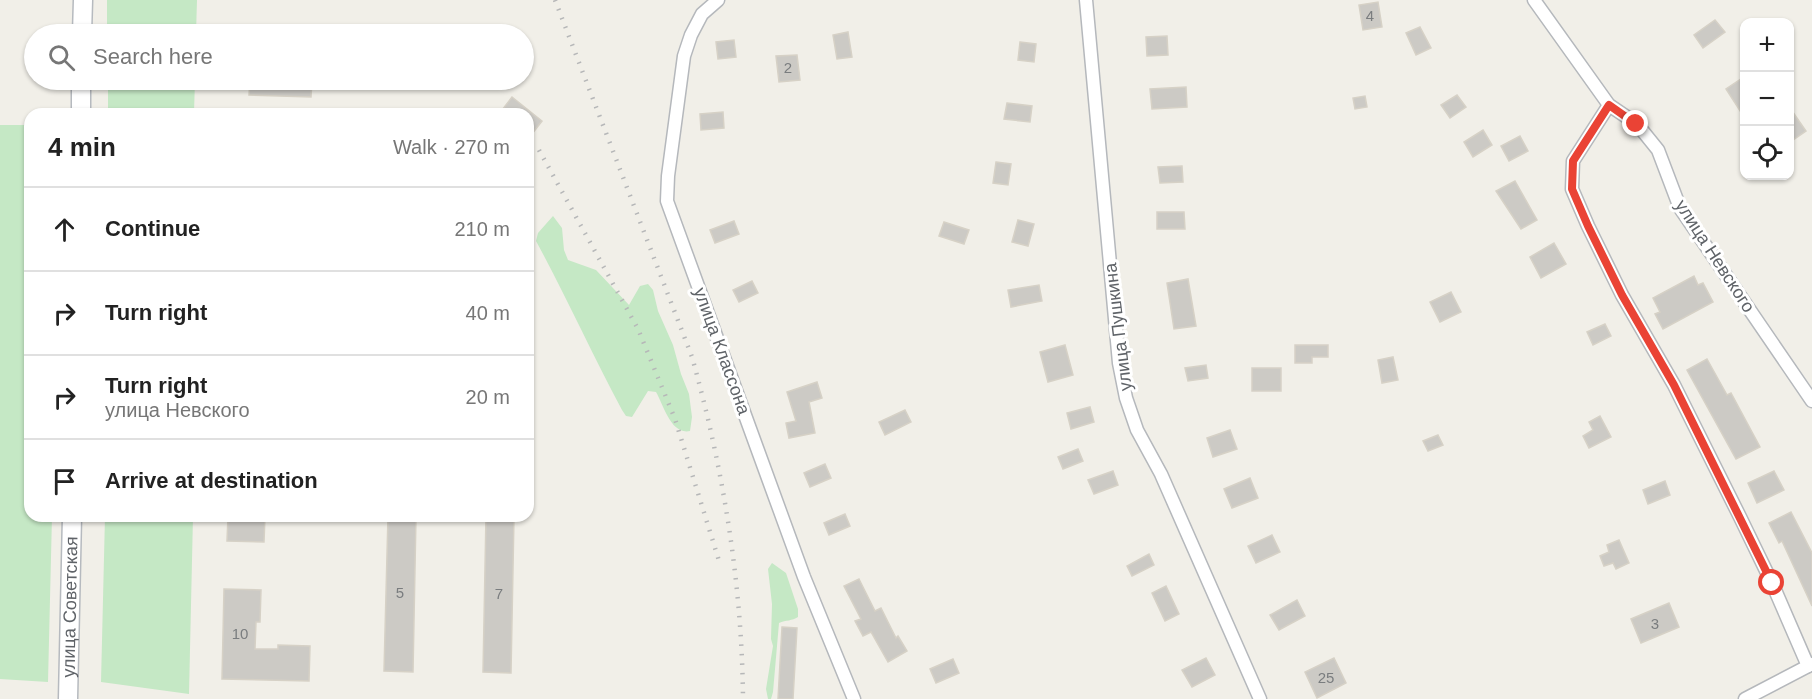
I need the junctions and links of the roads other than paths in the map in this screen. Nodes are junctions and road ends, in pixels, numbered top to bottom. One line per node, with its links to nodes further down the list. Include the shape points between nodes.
1 (83, 0): 5 (street)
2 (718, 0): 13 (street, улица Классона, via 702,14 684,56 667,201 804,577)
3 (1086, 0): 14 (street, улица Пушкина, via 1119,363 1126,398)
4 (1534, 0): 7 (street, улица Невского)
5 (82, 24)
6 (81, 90): 8 (street)
7 (1609, 105): 9 (street, улица Невского, via 1636,124 1658,150 1680,208); 11 (street, via 1573,161 1572,189 1622,295 1674,385)
8 (81, 108)
9 (1812, 401)
10 (72, 522): 12 (street, улица Советская)
11 (1810, 665): 15 (street)
12 (68, 699)
13 (854, 699)
14 (1260, 699)
15 (1744, 699)

